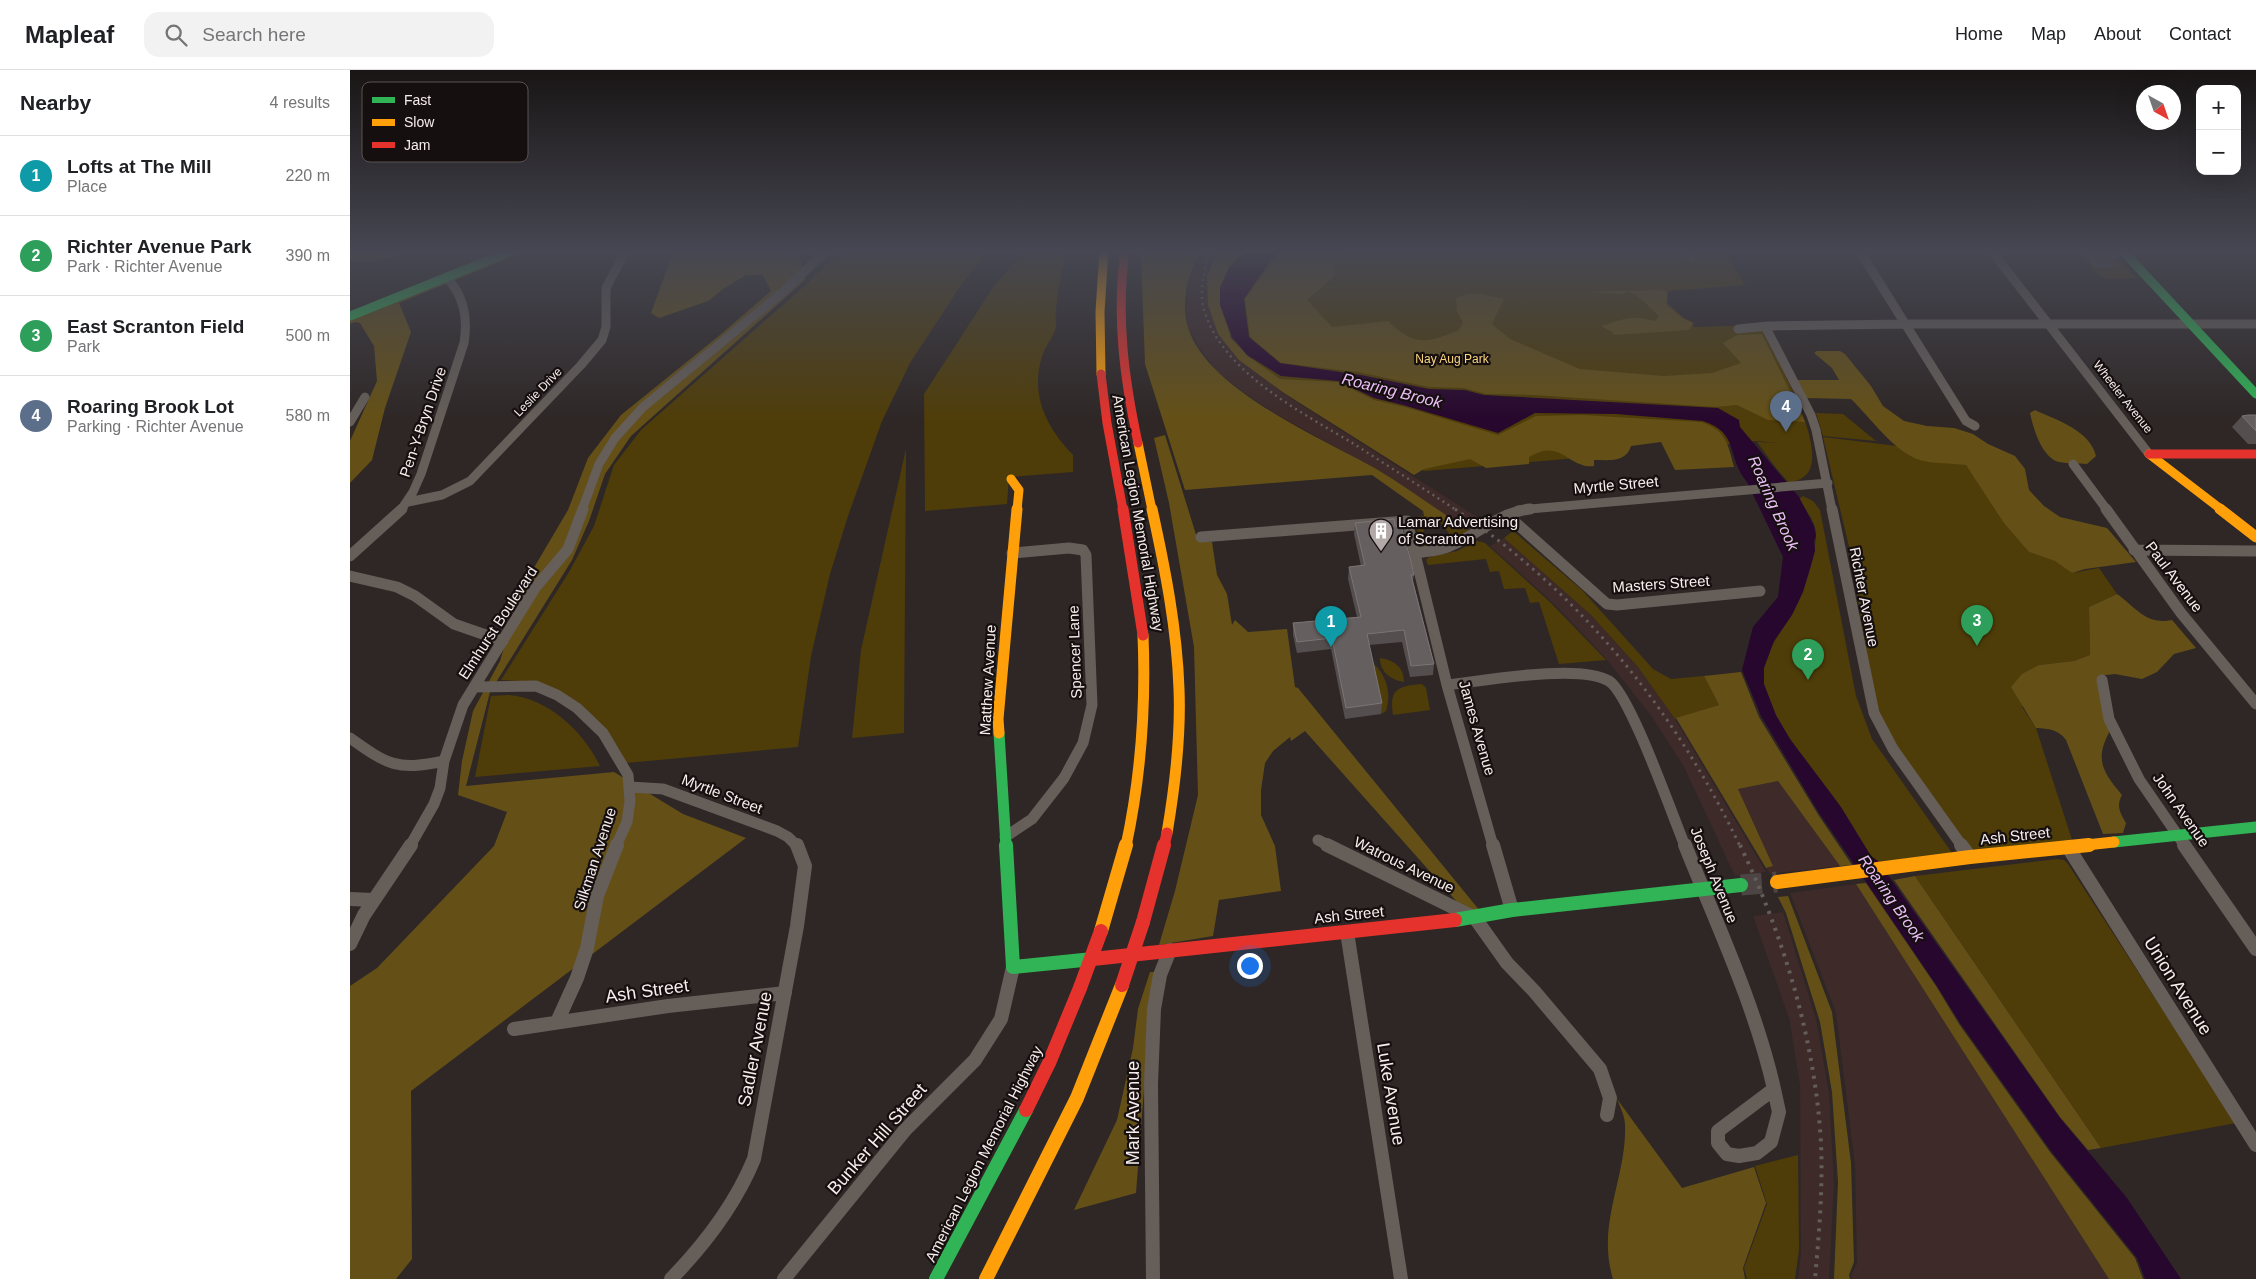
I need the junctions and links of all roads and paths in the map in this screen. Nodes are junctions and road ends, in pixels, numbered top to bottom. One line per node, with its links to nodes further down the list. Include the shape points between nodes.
1 (374, 306): 10 (main road)
2 (463, 306): 26 (street, Pen-Y-Bryn Drive, via 466,333 446,400)
3 (606, 306): 26 (street, Leslie Drive, via 603,336 581,365 470,481 442,495)
4 (765, 306): 37 (street, Elmhurst Boulevard, via 643,407 615,438 599,464 568,549 535,588)
5 (1098, 306): 73 (main road, American Legion Memorial Highway, bridge, via 1099,372 1138,593 1144,647 1146,692 1142,759 1134,810 1116,888 1057,1045 1023,1117)
6 (1119, 306): 74 (main road, American Legion Memorial Highway, bridge, via 1120,350 1175,632 1179,691 1170,809 1155,885 1111,1018 1076,1100)
7 (1895, 306): 11 (street)
8 (2035, 306): 12 (street, Wheeler Avenue)
9 (2175, 306): 13 (main road)
10 (350, 316)
11 (1906, 324): 12 (street); 15 (street); 20 (street, via 1966,421)
12 (2049, 324): 13 (street); 21 (street, Wheeler Avenue)
13 (2191, 324): 14 (street); 17 (main road)
14 (2256, 324)
15 (1765, 326): 16 (street); 25 (street, Richter Avenue, via 1811,415)
16 (1738, 329)
17 (2256, 394)
18 (365, 397): 19 (street)
19 (350, 422)
20 (1975, 426)
21 (2149, 454): 22 (main road); 29 (main road, Wheeler Avenue)
22 (2256, 454)
23 (2073, 464): 30 (street, Paul Avenue)
24 (1011, 479): 32 (main road, Matthew Avenue, via 1018,490)
25 (1828, 483): 27 (street, Myrtle Street, via 1520,510); 51 (street, Richter Avenue, via 1874,713 1893,749)
26 (408, 502): 34 (street, Pen-Y-Bryn Drive)
27 (1507, 515): 33 (street, Myrtle Street, via 1449,547); 36 (street, Masters Street, via 1607,604)
28 (1201, 537): 33 (street, James Avenue, via 1407,521)
29 (2256, 537)
30 (2134, 550): 31 (street); 41 (street, Paul Avenue)
31 (2256, 551)
32 (1012, 553): 47 (main road, Matthew Avenue, via 998,719); 47 (street, Spencer Lane, via 1069,548 1083,550 1086,554 1092,705 1083,743 1064,778 1032,819)
33 (1416, 553): 39 (street, James Avenue)
34 (350, 556)
35 (350, 576): 37 (street, via 401,589 450,622)
36 (1760, 591)
37 (503, 641): 40 (street, Elmhurst Boulevard)
38 (2102, 680): 46 (street, John Avenue, via 2108,719 2132,767)
39 (1447, 685): 54 (street, Joseph Avenue, via 1565,673 1588,674 1608,680 1619,690 1632,715); 57 (street, James Avenue)
40 (474, 687): 43 (street, Elmhurst Boulevard, via 463,705); 44 (street, Silkman Avenue, via 536,686 567,701 603,733 628,775)
41 (2256, 704)
42 (350, 738): 43 (street, via 390,765 407,767)
43 (444, 761): 56 (street, Elmhurst Boulevard, via 440,788 424,823 408,852)
44 (630, 787): 49 (street, Myrtle Street, via 663,789 777,831); 65 (street, Silkman Avenue, via 627,822 597,896 587,948 577,978)
45 (2256, 826): 46 (main road, Ash Street)
46 (2179, 835): 50 (main road, Ash Street); 61 (street, John Avenue)
47 (1005, 837): 63 (main road, Matthew Avenue)
48 (1318, 840): 58 (street, Watrous Avenue)
49 (797, 845): 64 (street, Sadler Avenue, via 805,866)
50 (2068, 847): 51 (main road, Ash Street); 69 (street, Union Avenue)
51 (1970, 858): 52 (main road, Ash Street)
52 (1777, 882)
53 (1741, 885): 54 (main road, Ash Street)
54 (1701, 888): 57 (main road, Ash Street); 67 (street, Joseph Avenue, via 1743,988)
55 (350, 899): 56 (street)
56 (373, 900): 60 (street, Elmhurst Boulevard)
57 (1512, 910): 58 (main road, Ash Street)
58 (1475, 918): 59 (main road, Ash Street); 68 (street, via 1507,962 1600,1069 1609,1093)
59 (1347, 932): 62 (main road, Ash Street); 70 (street, Luke Avenue)
60 (350, 944)
61 (2256, 949)
62 (1170, 950): 63 (main road, Ash Street); 75 (street, Mark Avenue, via 1160,975 1154,1009 1151,1084)
63 (1013, 967): 72 (street, Bunker Hill Street, via 1001,1019 975,1060 905,1130)
64 (785, 993): 65 (street, Ash Street); 71 (street, Sadler Avenue, via 754,1159 732,1204)
65 (557, 1022): 66 (street, Ash Street)
66 (514, 1029)
67 (1774, 1089): 67 (street, Joseph Avenue, via 1779,1112 1771,1142 1757,1153 1728,1154 1718,1143 1718,1131)
68 (1607, 1115)
69 (2256, 1145)
70 (1400, 1271)
71 (671, 1279)
72 (784, 1279)
73 (936, 1279)
74 (986, 1279)
75 (1153, 1279)

